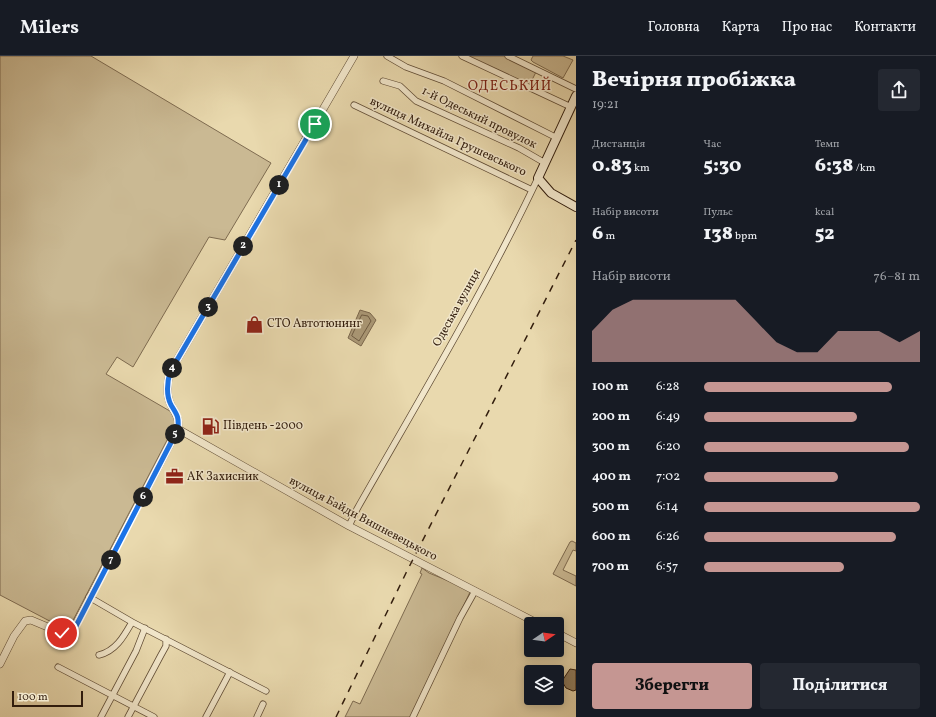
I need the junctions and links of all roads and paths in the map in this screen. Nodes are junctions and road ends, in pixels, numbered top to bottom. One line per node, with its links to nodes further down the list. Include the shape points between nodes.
1 (354, 56): 15 (street, via 170,372 168,393 171,404 178,414)
2 (387, 56): 10 (street, via 406,67 444,81)
3 (462, 56): 9 (street)
4 (508, 56): 6 (street)
5 (383, 81): 11 (street, 1-й Одеський провулок, via 400,86 416,101)
6 (576, 89)
7 (576, 96): 9 (main road, Одеська вулиця)
8 (354, 105): 13 (street, вулиця Михайла Грушевського)
9 (571, 107): 10 (main road, Одеська вулиця)
10 (557, 138): 11 (main road, Одеська вулиця)
11 (545, 162): 12 (main road, Одеська вулиця)
12 (538, 178): 13 (street, Одеська вулиця); 14 (main road, вулиця Михайла Грушевського, via 551,193)
13 (532, 190): 16 (street, Одеська вулиця, via 454,340)
14 (576, 207)
15 (178, 429): 16 (street, вулиця Байди Вишневецького); 18 (street, via 120,543)
16 (349, 526): 17 (street, вулиця Байди Вишневецького)
17 (475, 591): 19 (street, вулиця Байди Вишневецького); 38 (street)
18 (89, 597): 20 (street); 26 (street, via 76,626 70,632 62,633 32,620 25,621)
19 (525, 617)
20 (132, 622): 21 (street); 25 (street, via 118,644)
21 (145, 628): 23 (street); 30 (street, via 136,651)
22 (564, 637): 24 (street)
23 (166, 639): 28 (street); 32 (street, via 166,646)
24 (576, 643)
25 (99, 655)
26 (0, 664)
27 (58, 667): 30 (street)
28 (230, 672): 29 (street); 36 (street)
29 (266, 691)
30 (112, 695): 32 (street); 33 (street)
31 (263, 704): 37 (street)
32 (134, 706): 34 (street); 35 (street)
33 (101, 717)
34 (128, 717)
35 (154, 717)
36 (206, 717)
37 (257, 717)
38 (413, 717)

